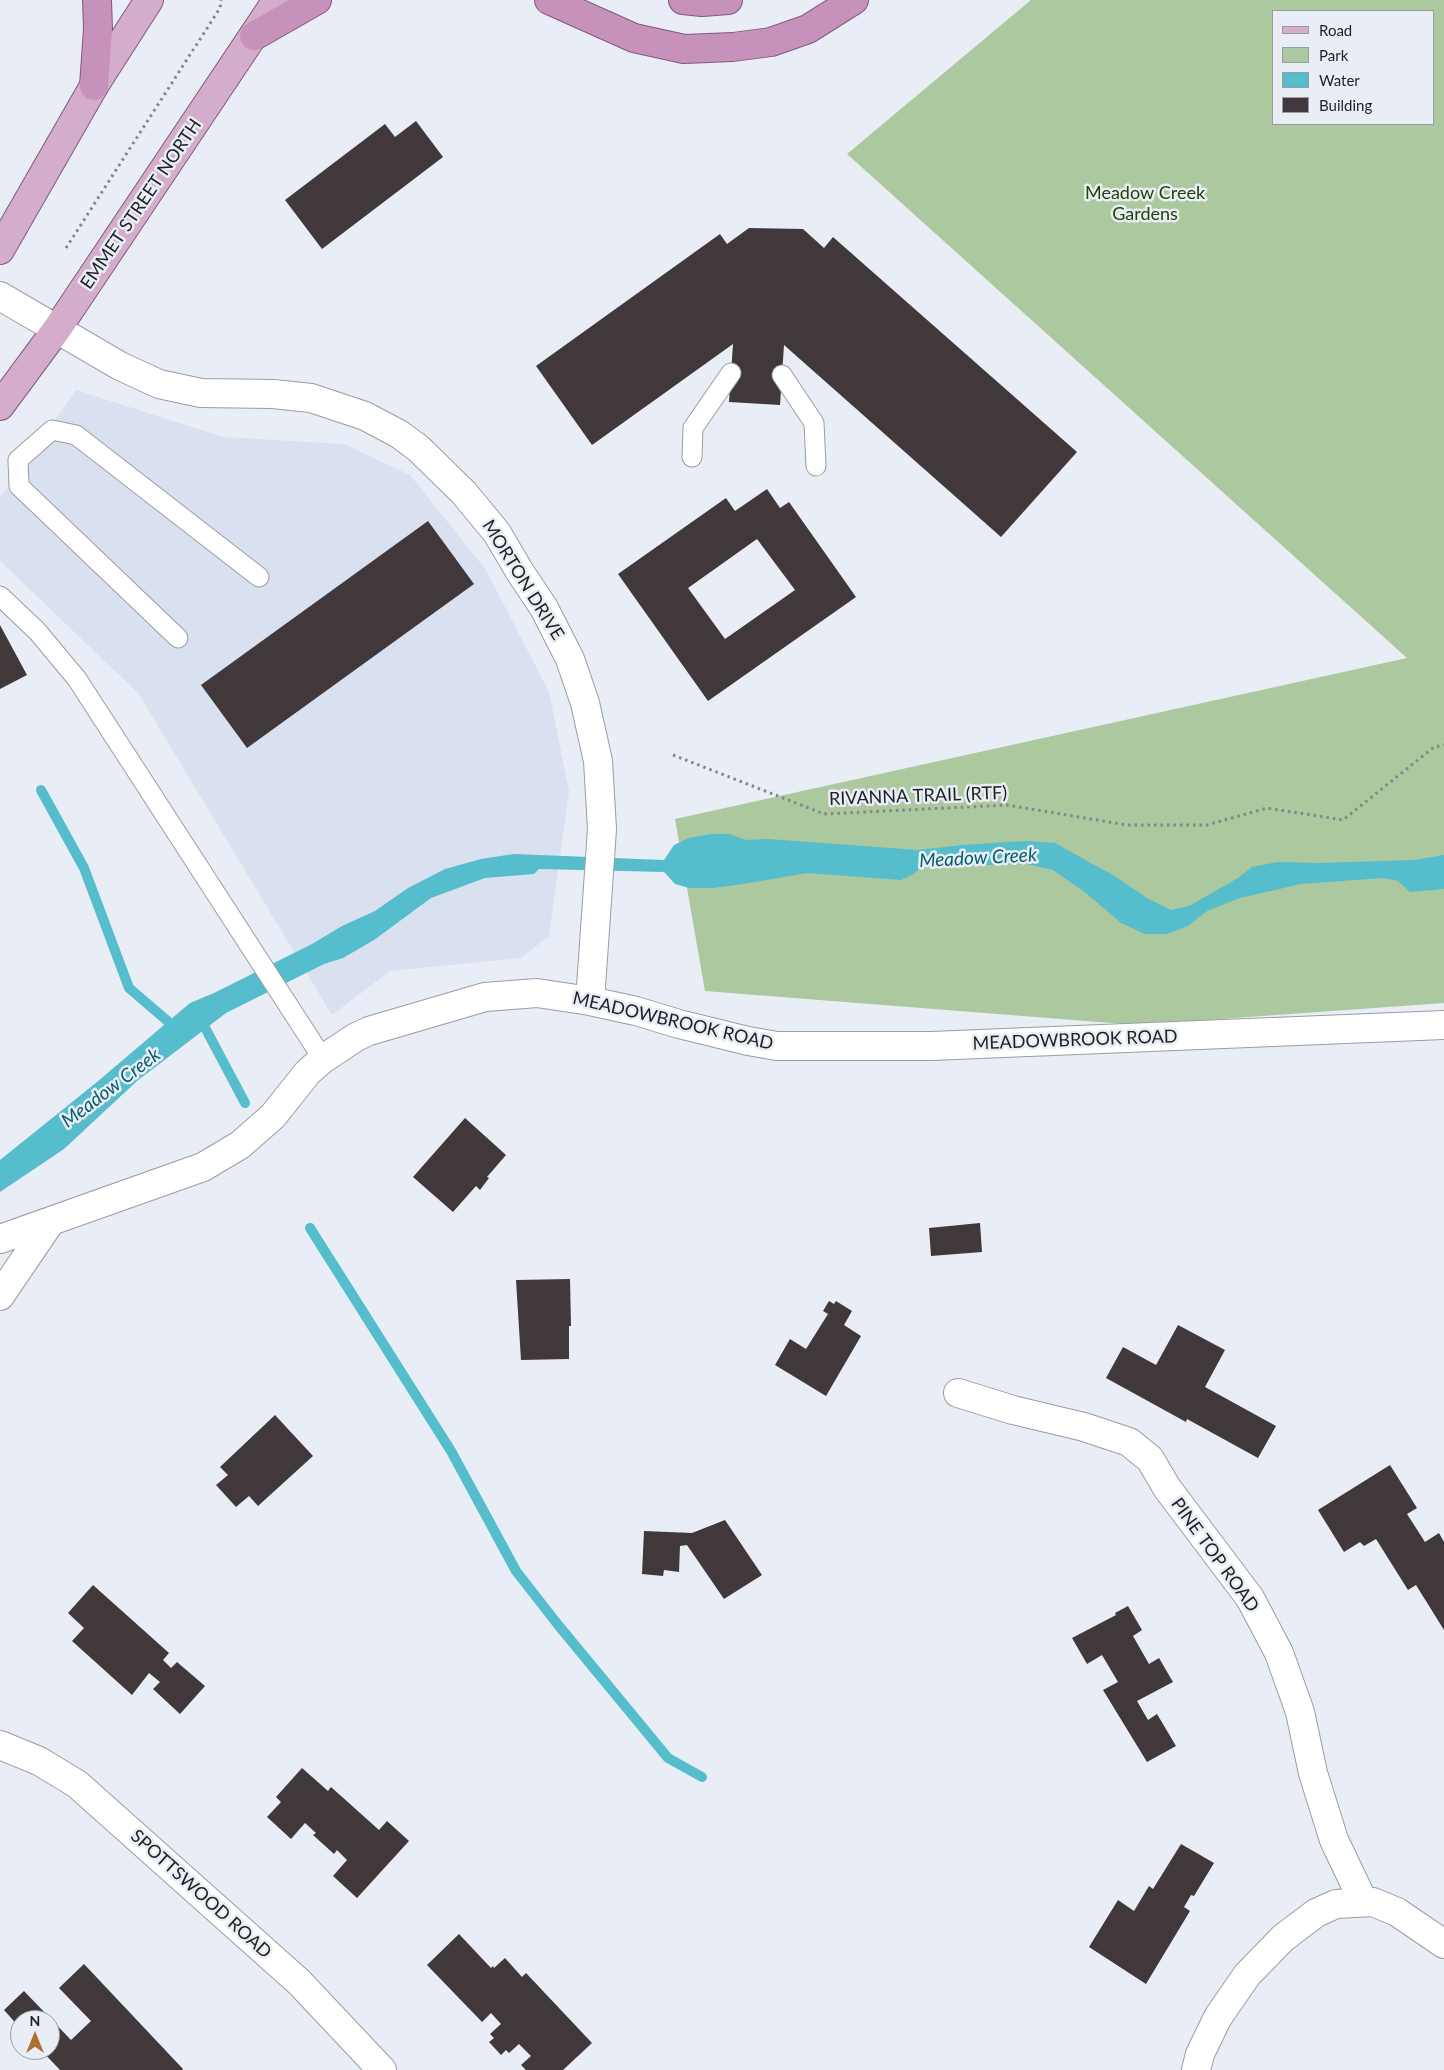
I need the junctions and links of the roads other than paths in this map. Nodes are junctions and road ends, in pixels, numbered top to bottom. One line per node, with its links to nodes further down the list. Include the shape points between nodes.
1 (97, 0): 10 (highway)
2 (149, 0): 10 (main road)
3 (277, 0): 9 (main road, EMMET STREET NORTH)
4 (317, 0): 9 (highway)
5 (549, 0): 8 (highway, via 634,38 684,49 771,42 808,29)
6 (684, 0): 7 (highway)
7 (728, 0)
8 (854, 0)
9 (254, 36): 13 (main road, EMMET STREET NORTH)
10 (94, 86): 11 (main road)
11 (0, 250)
12 (0, 296): 13 (street, MORTON DRIVE)
13 (57, 329): 16 (main road, EMMET STREET NORTH); 22 (street, MORTON DRIVE, via 120,366 159,384 201,393 311,398 365,416 418,448 464,493 497,533 544,608 570,659 585,702 598,761 602,829)
14 (731, 373): 17 (lane, via 693,428)
15 (782, 375): 18 (lane, via 814,423)
16 (0, 406)
17 (692, 457)
18 (816, 466)
19 (259, 577): 21 (lane, via 76,435 52,430 18,460 19,486)
20 (0, 596): 24 (lane, via 37,631 78,679)
21 (178, 638)
22 (590, 1001): 23 (street, MEADOWBROOK ROAD, via 777,1046 931,1046); 24 (street, MEADOWBROOK ROAD, via 537,993 485,997 369,1031)
23 (1444, 1025)
24 (323, 1059): 25 (street, MEADOWBROOK ROAD, via 308,1072 273,1116 233,1149 203,1167)
25 (51, 1221): 26 (street, MEADOWBROOK ROAD); 27 (street)
26 (0, 1239)
27 (0, 1296)
28 (958, 1393): 30 (street, PINE TOP ROAD, via 1130,1442 1150,1459 1167,1488 1250,1598 1279,1654 1300,1712 1313,1773 1334,1840)
29 (0, 1745): 32 (street, SPOTTSWOOD ROAD, via 40,1761 77,1784 299,1982)
30 (1363, 1902): 31 (street, via 1373,1902 1397,1912); 33 (street, via 1336,1904 1316,1913 1283,1938 1247,1975 1218,2017)
31 (1444, 1944)
32 (382, 2070)
33 (1196, 2070)

